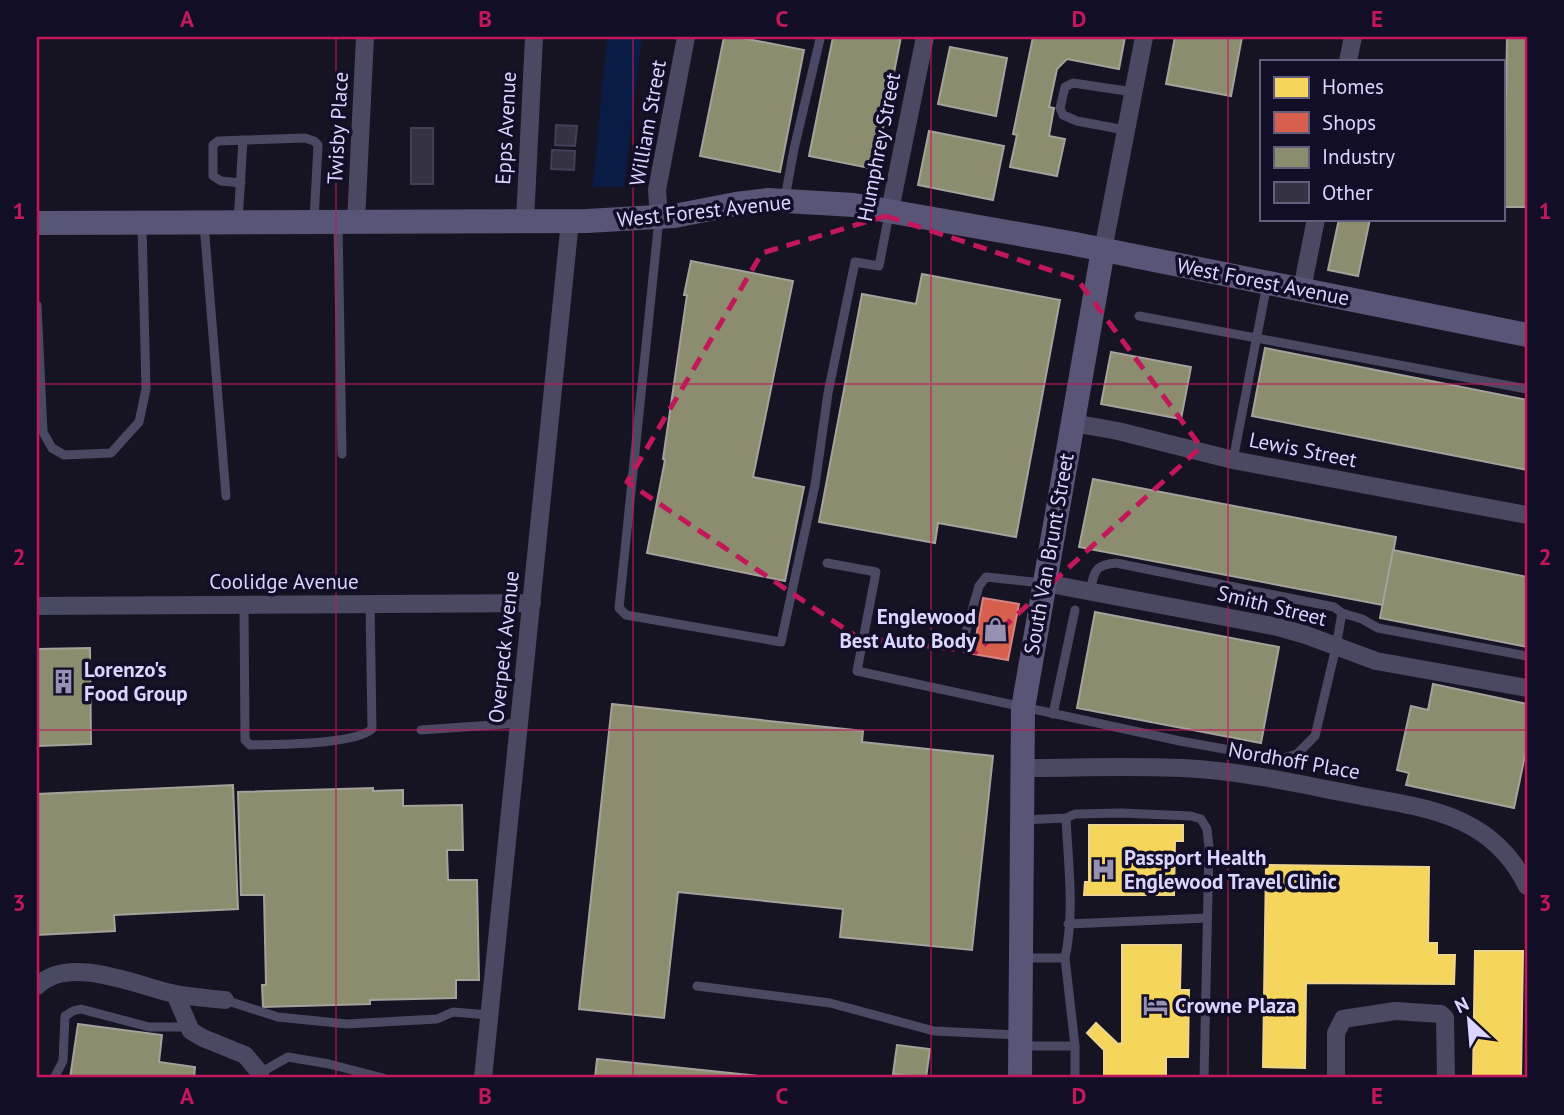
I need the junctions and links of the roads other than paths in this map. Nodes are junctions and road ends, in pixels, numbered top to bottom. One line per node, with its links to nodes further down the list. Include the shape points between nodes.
1 (365, 37): 20 (street, Twisby Place)
2 (534, 37): 17 (street, Epps Avenue)
3 (686, 37): 15 (street, William Street)
4 (925, 37): 14 (street, Humphrey Street)
5 (1144, 37): 9 (street, South Van Brunt Street)
6 (1353, 37): 8 (street)
7 (820, 39): 13 (lane)
8 (1348, 60)
9 (1133, 92): 10 (street, South Van Brunt Street); 10 (lane, via 1073,83 1065,87 1060,108 1063,116 1076,121)
10 (1125, 130): 24 (street, South Van Brunt Street)
11 (243, 140): 12 (lane); 12 (lane, via 227,139 213,145 213,176); 20 (lane, via 305,138 318,145)
12 (241, 183): 19 (lane)
13 (785, 200): 14 (street, West Forest Avenue); 15 (street, West Forest Avenue)
14 (890, 209): 15 (lane, Humphrey Street, via 879,266 855,262 781,642 626,615 619,608); 24 (street, West Forest Avenue)
15 (649, 218): 18 (street, West Forest Avenue)
16 (1316, 220): 26 (street)
17 (525, 221): 18 (street, West Forest Avenue); 20 (street, West Forest Avenue)
18 (578, 221): 40 (street, Overpeck Avenue)
19 (239, 222): 20 (street, West Forest Avenue); 23 (street, West Forest Avenue)
20 (336, 222): 33 (lane)
21 (37, 223): 22 (street, West Forest Avenue)
22 (142, 223): 23 (street, West Forest Avenue); 27 (lane, via 146,389 139,422 111,453 64,455 52,448 43,432)
23 (204, 223): 35 (lane)
24 (1103, 250): 25 (street, West Forest Avenue); 32 (street, South Van Brunt Street)
25 (1268, 282): 26 (street, West Forest Avenue); 30 (lane)
26 (1302, 289): 29 (street, West Forest Avenue)
27 (37, 304)
28 (1139, 316): 30 (lane)
29 (1527, 335)
30 (1258, 337): 31 (lane); 34 (lane)
31 (1527, 389)
32 (1073, 423): 34 (street, Lewis Street); 38 (street, South Van Brunt Street)
33 (342, 454)
34 (1233, 460): 36 (street, Lewis Street)
35 (226, 496)
36 (1527, 515)
37 (827, 562): 50 (lane, via 876,572 856,671)
38 (1045, 583): 39 (street, Smith Street); 46 (lane, via 986,577 979,586); 50 (street, South Van Brunt Street)
39 (1090, 591): 45 (lane, via 1094,571 1102,564 1115,563); 47 (street, Smith Street, via 1278,627)
40 (532, 603): 41 (street, Coolidge Avenue); 52 (street, Overpeck Avenue)
41 (370, 604): 42 (street, Coolidge Avenue); 42 (lane, via 372,729 302,744 250,744 245,740)
42 (244, 605): 43 (street, Coolidge Avenue)
43 (37, 606)
44 (1075, 610): 51 (lane)
45 (1338, 610): 47 (lane); 48 (lane, via 1378,628)
46 (963, 642)
47 (1336, 647): 49 (street, Smith Street, via 1376,662); 51 (lane, via 1315,736 1297,754 1280,759)
48 (1527, 656)
49 (1527, 688)
50 (1023, 708): 51 (lane); 54 (street, South Van Brunt Street)
51 (1053, 714)
52 (519, 723): 53 (lane); 66 (street, Overpeck Avenue)
53 (421, 730)
54 (1021, 768): 56 (street, South Van Brunt Street); 57 (street, Nordhoff Place, via 1218,771 1420,807 1472,827 1493,841)
55 (1066, 818): 56 (lane); 58 (lane, via 1121,813 1201,820 1209,847); 59 (lane)
56 (1021, 820): 60 (street, South Van Brunt Street)
57 (1527, 886)
58 (1207, 918): 59 (lane); 76 (lane)
59 (1068, 925): 61 (lane)
60 (1020, 958): 61 (lane); 68 (street, South Van Brunt Street)
61 (1065, 958): 69 (lane)
62 (37, 986): 64 (street, via 51,976 77,971)
63 (697, 986): 68 (lane, via 830,1003 934,1031)
64 (175, 994): 65 (street); 67 (street)
65 (225, 1000): 66 (lane, via 278,1017 346,1024 437,1018 453,1012)
66 (489, 1015): 73 (street, Overpeck Avenue)
67 (188, 1027): 70 (street, via 245,1055); 71 (lane, via 160,1028 73,1011 65,1016 63,1061)
68 (1020, 1041): 69 (lane); 74 (street, South Van Brunt Street)
69 (1075, 1046): 75 (lane)
70 (262, 1076): 72 (lane, via 288,1057)
71 (54, 1078)
72 (383, 1078)
73 (483, 1078)
74 (1020, 1078)
75 (1075, 1078)
76 (1204, 1078)
77 (1336, 1078): 78 (street, via 1336,1033 1343,1018 1395,1011 1445,1017)
78 (1446, 1078)

